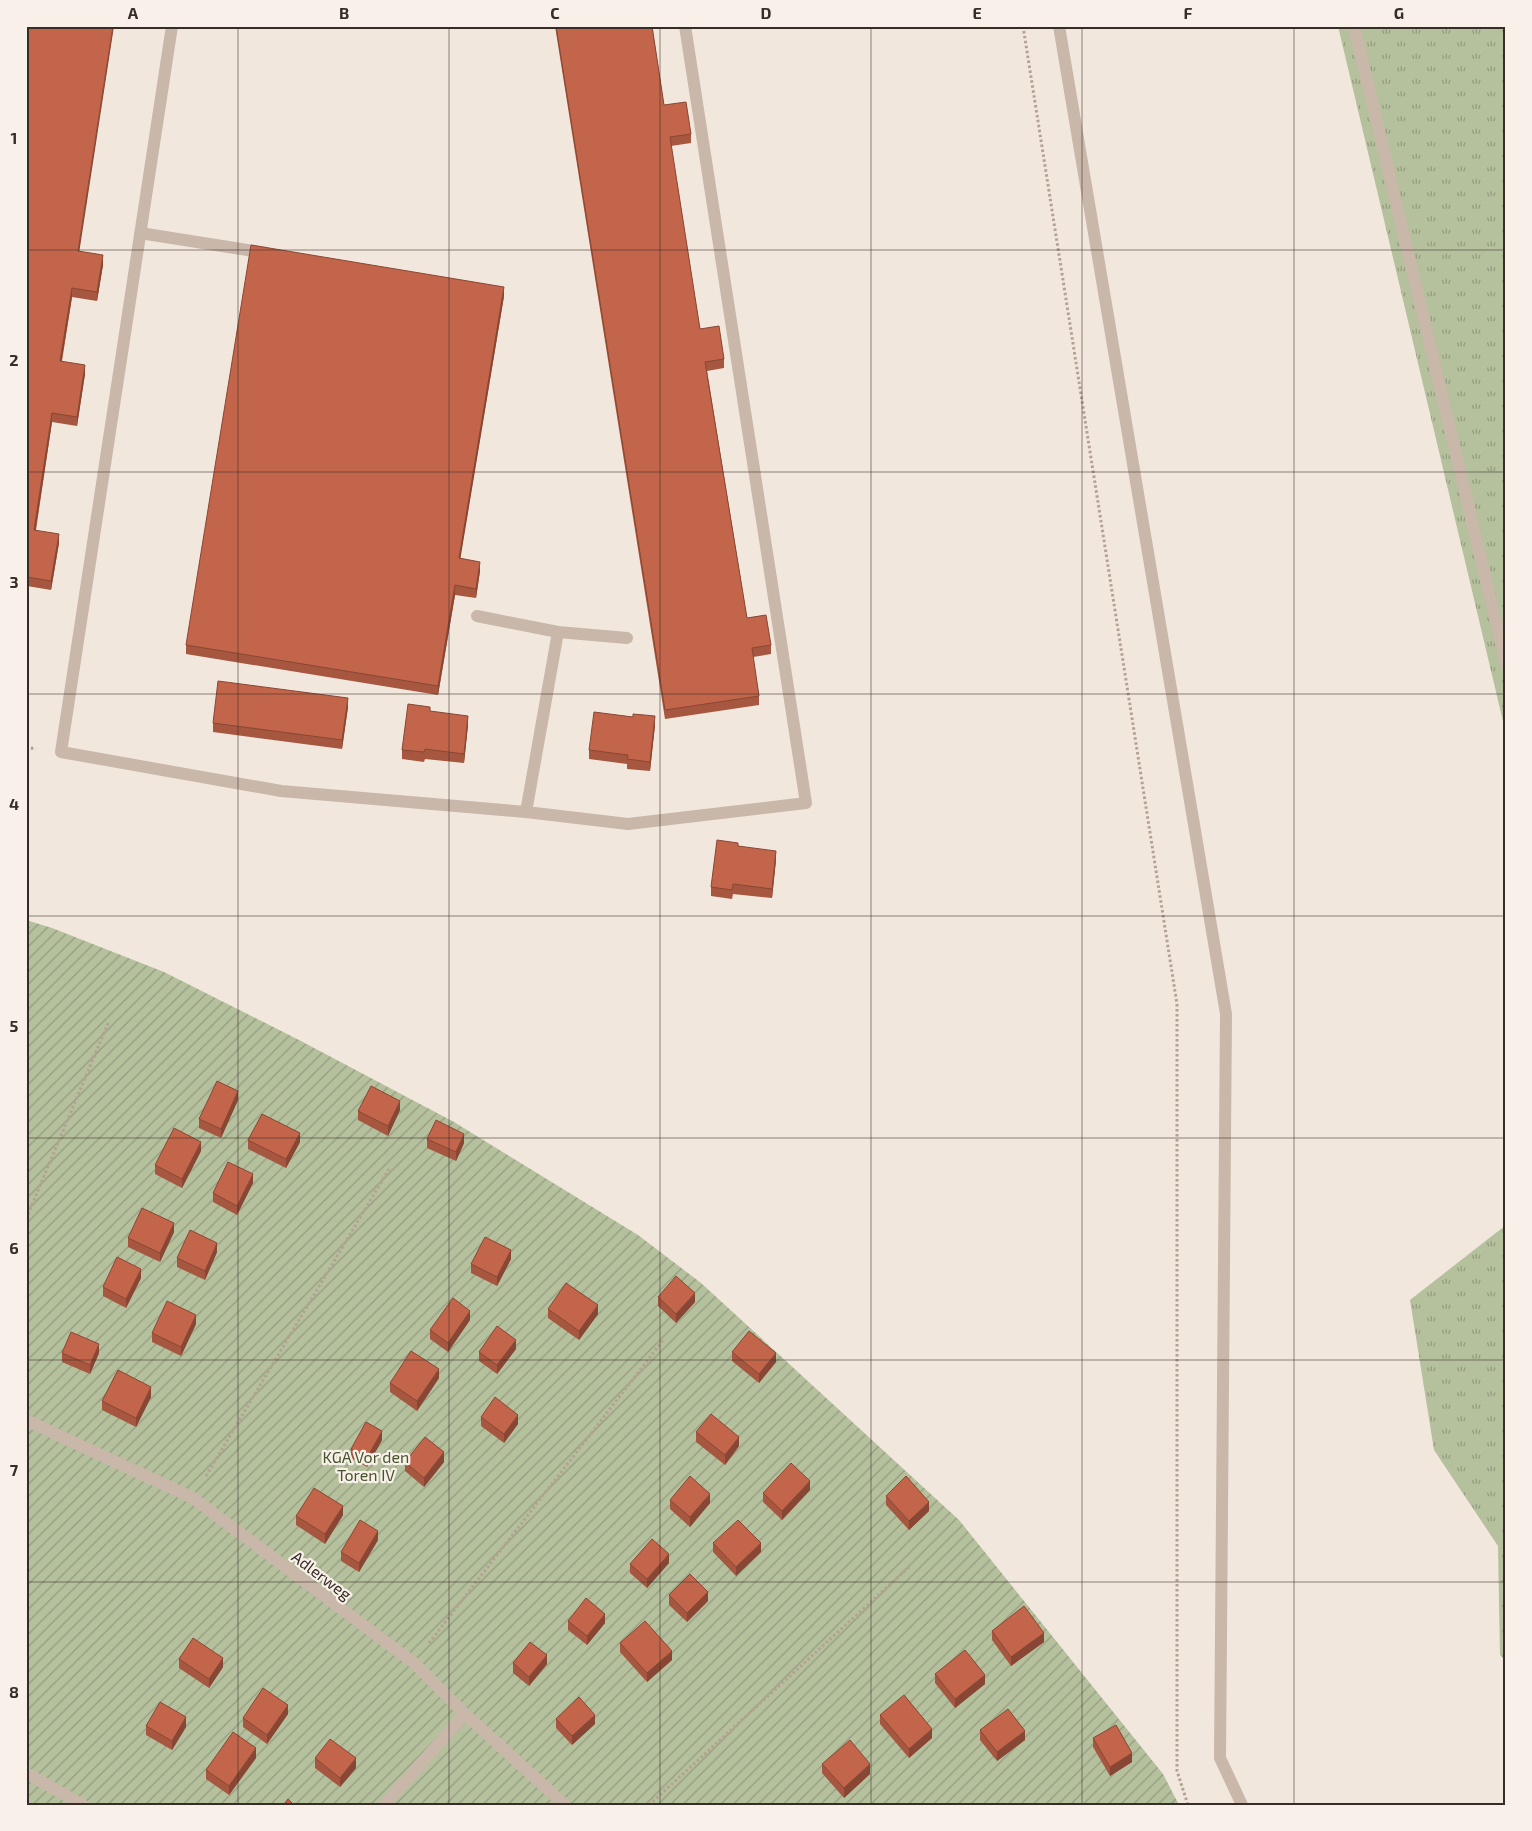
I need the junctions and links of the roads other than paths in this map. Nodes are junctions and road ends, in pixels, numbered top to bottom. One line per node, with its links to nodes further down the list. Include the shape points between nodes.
1 (172, 26): 5 (lane)
2 (685, 26): 11 (lane, via 806,803 628,824)
3 (1059, 26): 18 (lane, via 1226,1014 1220,1758)
4 (1354, 26): 10 (lane)
5 (140, 233): 6 (lane); 11 (lane, via 61,752 281,791)
6 (275, 254)
7 (477, 616): 8 (lane)
8 (558, 632): 9 (lane); 11 (lane)
9 (627, 638)
10 (1506, 664)
11 (526, 812)
12 (26, 1420): 13 (lane, Adlerweg, via 192,1498 414,1663)
13 (465, 1714): 16 (lane); 17 (lane, Adlerweg)
14 (26, 1773): 15 (lane)
15 (83, 1805)
16 (384, 1805)
17 (565, 1805)
18 (1242, 1805)

